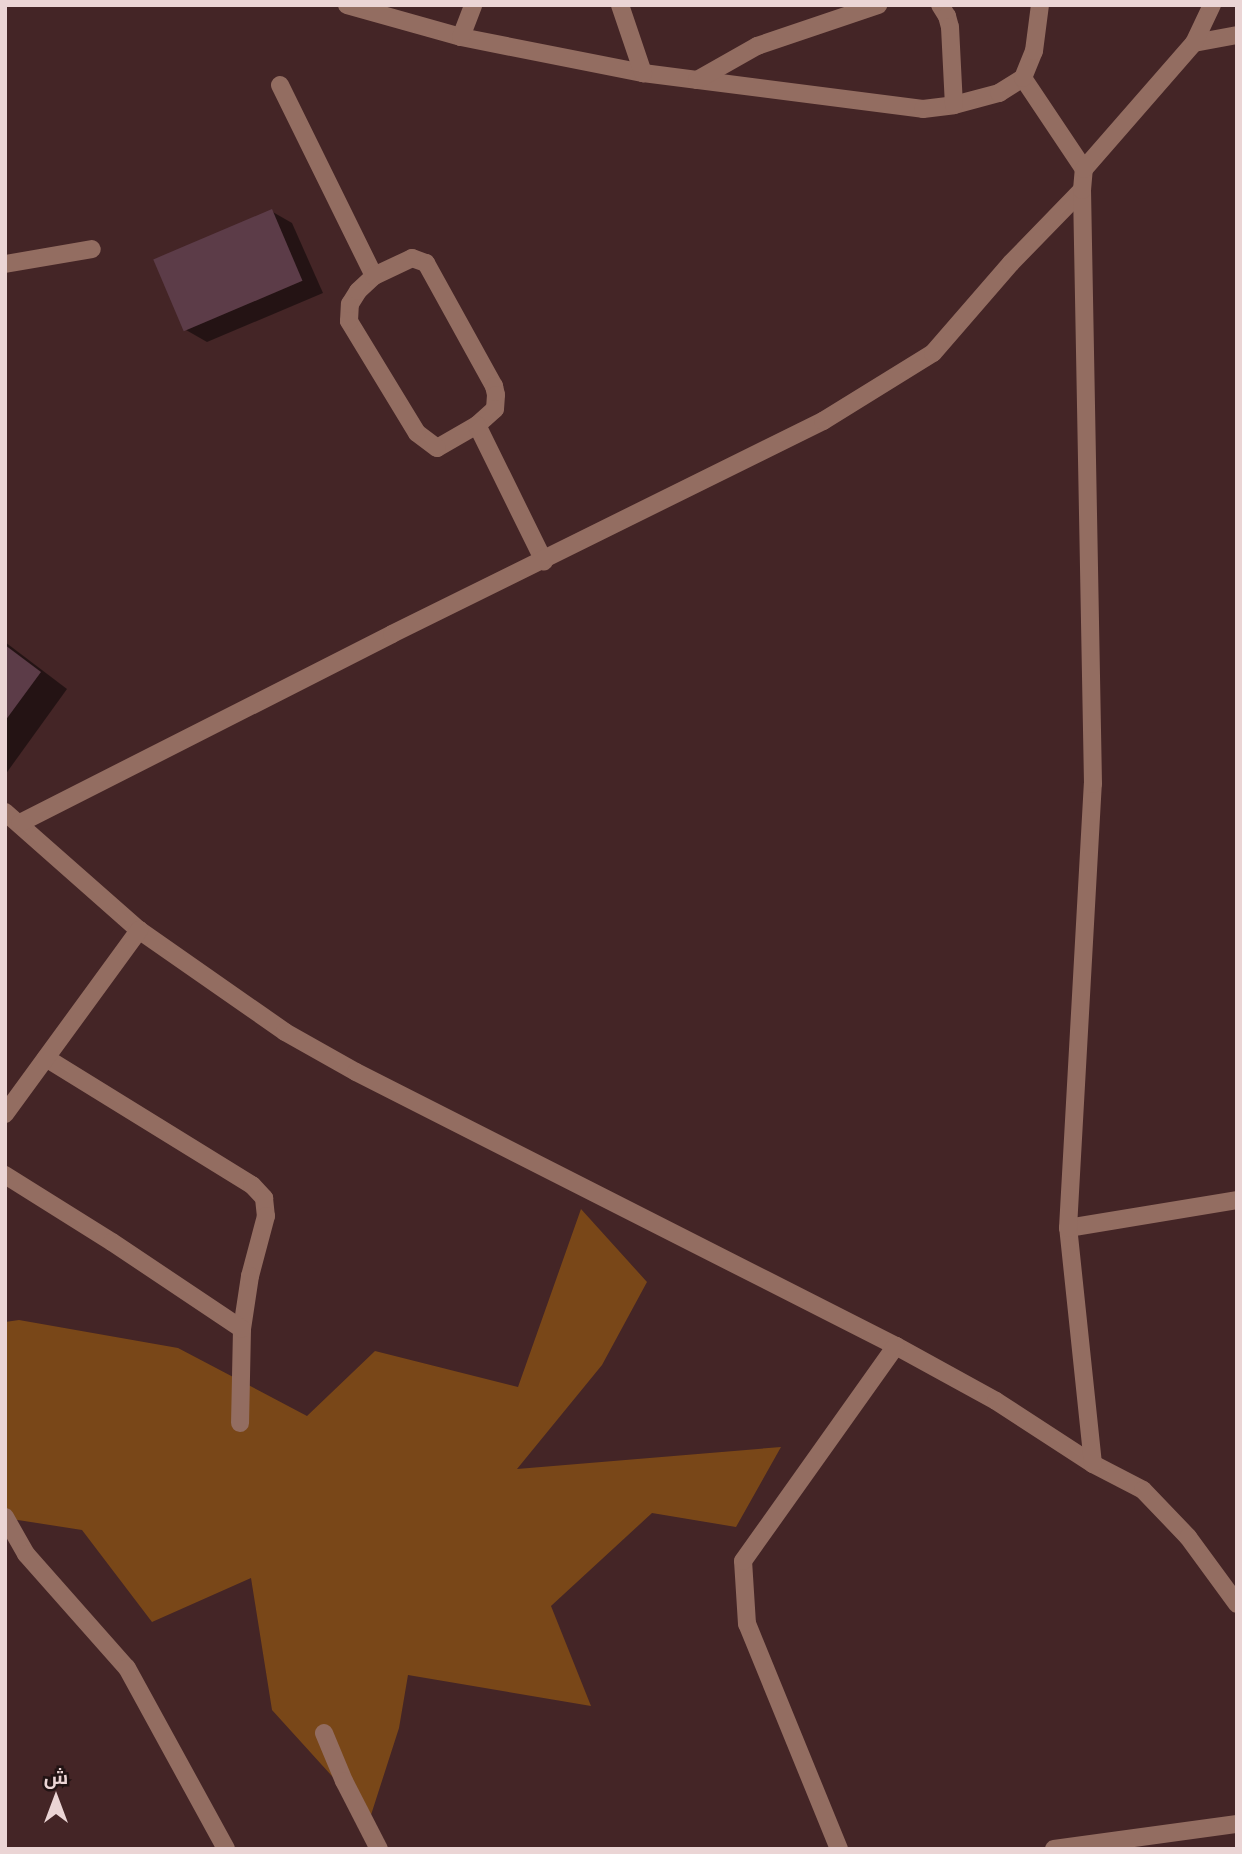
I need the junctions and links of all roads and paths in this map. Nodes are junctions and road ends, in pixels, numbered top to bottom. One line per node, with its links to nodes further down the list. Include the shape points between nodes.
1 (346, 5): 9 (street)
2 (473, 5): 9 (street)
3 (620, 5): 11 (street)
4 (878, 5): 13 (street, via 757,46)
5 (940, 5): 15 (street, via 950,27)
6 (1040, 5): 12 (street, via 1034,51)
7 (1212, 5): 10 (street)
8 (1237, 35): 10 (street)
9 (461, 37): 11 (street)
10 (1194, 43): 16 (street)
11 (643, 73): 13 (street)
12 (1023, 78): 15 (street, via 999,93); 16 (street)
13 (697, 80): 15 (street, via 923,109)
14 (280, 85): 20 (street)
15 (954, 106)
16 (1084, 169): 17 (street)
17 (1082, 190): 22 (street, via 933,354 823,422); 29 (street, via 1093,784)
18 (92, 249): 19 (street)
19 (5, 264)
20 (374, 276): 21 (street, via 412,258 426,263 494,386 495,409); 21 (street, via 350,304 349,321 417,433 437,448)
21 (477, 425): 22 (street)
22 (544, 561): 23 (street)
23 (13, 817): 24 (street)
24 (139, 930): 25 (street); 31 (street, via 285,1032 344,1065)
25 (46, 1058): 26 (street); 30 (street, via 252,1185 264,1198 266,1216)
26 (5, 1114)
27 (5, 1175): 30 (street)
28 (1237, 1200): 29 (street)
29 (1068, 1228): 33 (street)
30 (242, 1329): 32 (street)
31 (896, 1346): 33 (street, via 996,1401); 40 (street, via 743,1561 747,1624)
32 (240, 1423)
33 (1093, 1464): 35 (street, via 1143,1490 1188,1537)
34 (5, 1517): 39 (street, via 26,1554 127,1668)
35 (1237, 1604)
36 (324, 1733): 38 (street)
37 (1237, 1824): 41 (street)
38 (377, 1848)
39 (226, 1849)
40 (839, 1849)
41 (1054, 1849)

